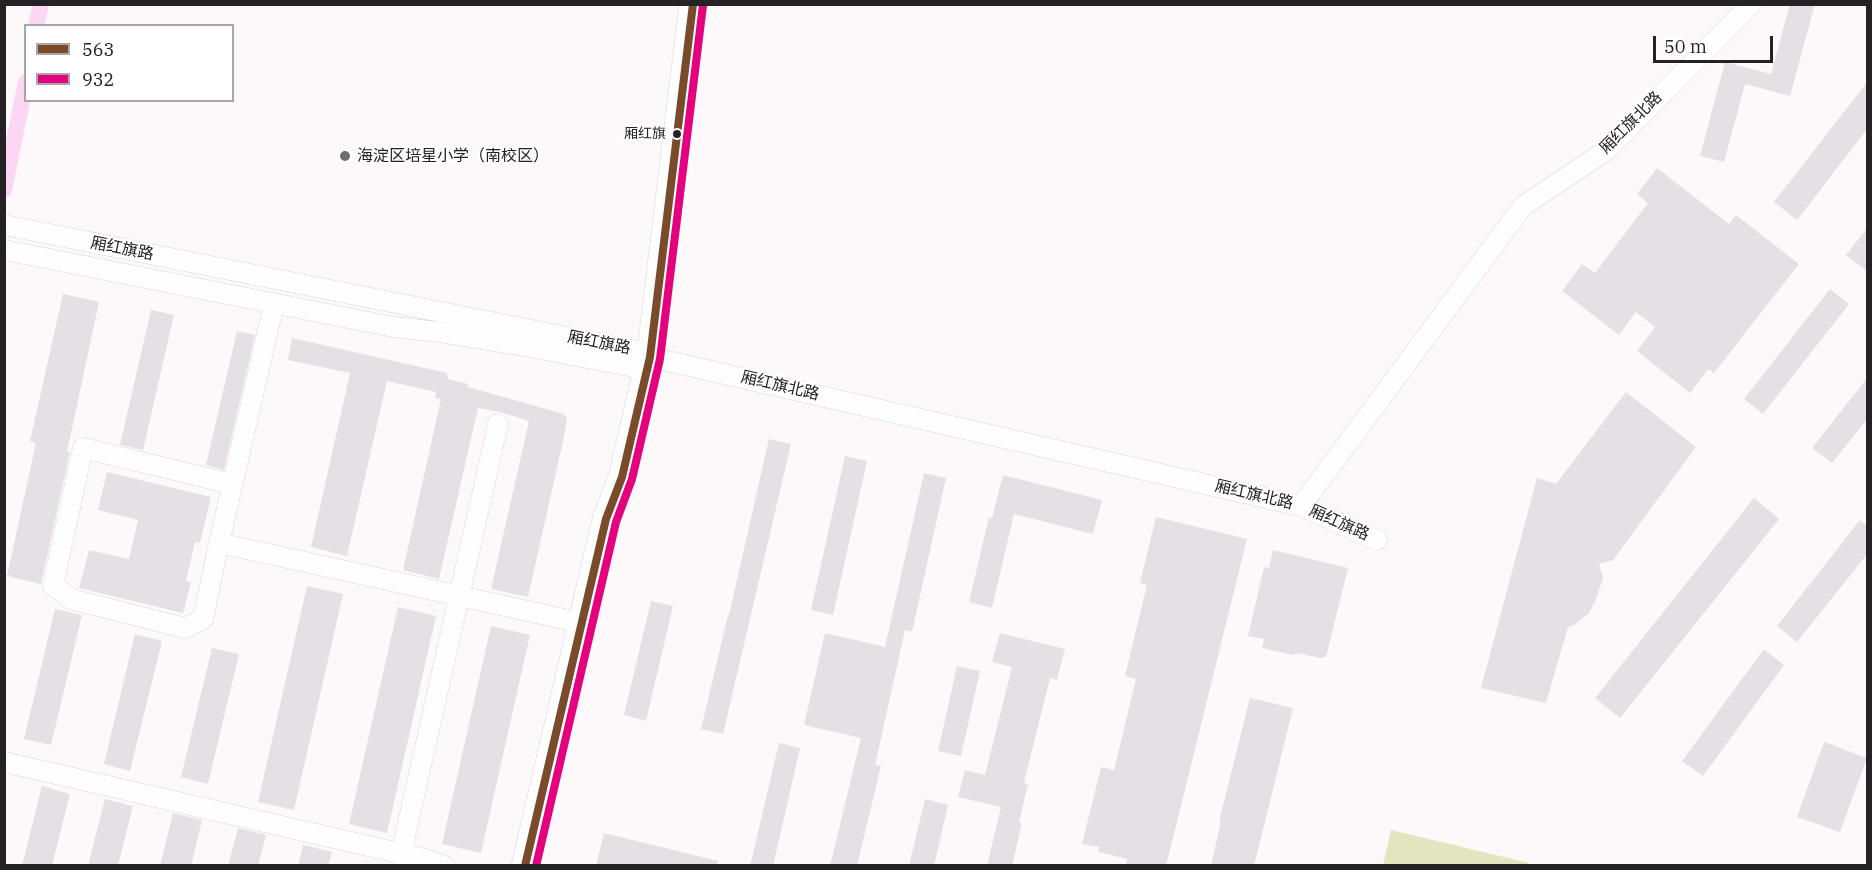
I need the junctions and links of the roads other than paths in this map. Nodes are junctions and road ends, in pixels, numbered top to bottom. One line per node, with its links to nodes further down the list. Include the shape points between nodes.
1 (678, 4): 7 (street)
2 (693, 4): 7 (street)
3 (1750, 4): 10 (street, 厢红旗北路, via 1607,150 1523,206)
4 (12, 227): 7 (street, 厢红旗路)
5 (11, 251): 6 (street, 厢红旗路)
6 (274, 304): 7 (street, 厢红旗路, via 393,327); 9 (street)
7 (641, 358): 10 (street, 厢红旗北路); 14 (street, via 609,475 606,519)
8 (498, 424): 13 (street)
9 (232, 484): 12 (street); 12 (street, via 83,448 53,585 71,599 185,628 203,619)
10 (1301, 506): 11 (street, 厢红旗路)
11 (1377, 540)
12 (219, 543): 13 (street)
13 (460, 596): 14 (street); 16 (street)
14 (582, 623): 18 (street)
15 (4, 762): 16 (street)
16 (404, 860): 17 (street)
17 (444, 866)
18 (525, 866)

